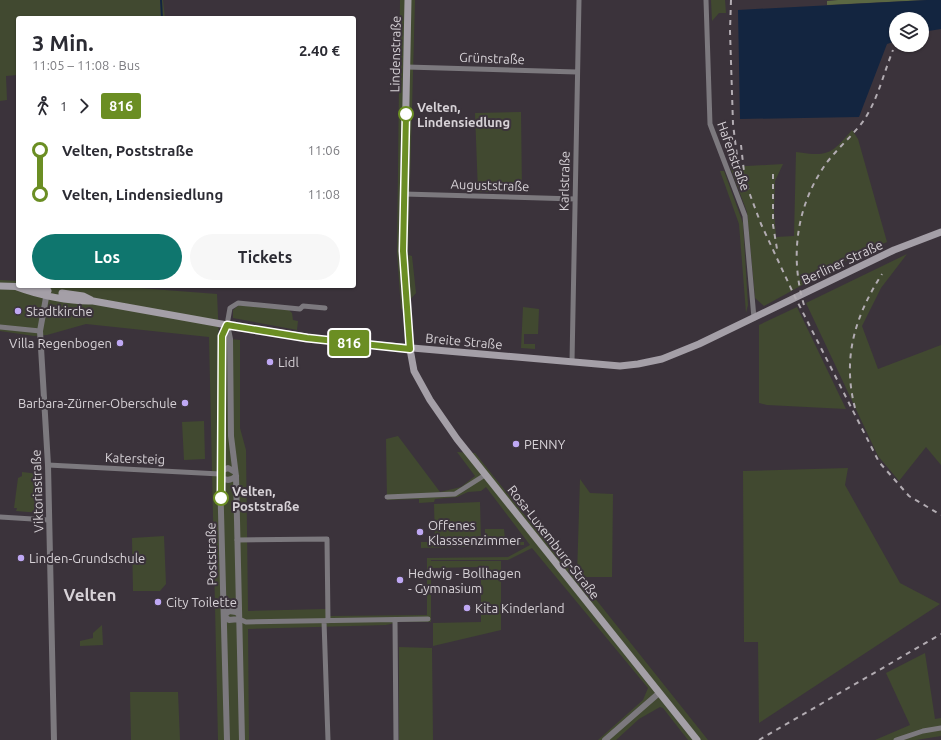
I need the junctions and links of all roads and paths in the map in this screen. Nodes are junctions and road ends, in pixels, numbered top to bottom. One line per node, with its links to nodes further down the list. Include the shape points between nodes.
1 (408, 0): 4 (main road, Lindenstraße)
2 (579, 0): 5 (street, Karlstraße)
3 (706, 0): 14 (street, Hafenstraße, via 710,124 745,216)
4 (407, 67): 5 (street, Grünstraße); 6 (main road, Lindenstraße)
5 (577, 72): 7 (street, Karlstraße)
6 (404, 194): 7 (street, Auguststraße); 18 (main road, Lindenstraße, via 403,251)
7 (575, 199): 19 (street, Karlstraße)
8 (941, 232): 14 (main road, Berliner Straße, via 894,250)
9 (0, 286): 10 (main road, Breite Straße)
10 (16, 287)
11 (22, 288): 12 (main road, Breite Straße)
12 (47, 293): 15 (main road, Breite Straße); 17 (street, Viktoriastraße)
13 (325, 308): 15 (street, via 303,306 300,309 238,303 230,308)
14 (754, 318): 19 (main road, Breite Straße, via 662,359 620,366)
15 (227, 325): 18 (main road, Breite Straße, via 311,339); 21 (street, Poststraße, via 222,336 223,423); 22 (street, Poststraße, via 230,339 231,436)
16 (0, 327): 17 (street)
17 (40, 331): 20 (street, Viktoriastraße)
18 (410, 349): 19 (main road, Breite Straße); 23 (main road, Rosa-Luxemburg-Straße, via 414,371 430,400)
19 (572, 362)
20 (48, 465): 21 (street, Katersteig); 26 (street, Viktoriastraße)
21 (220, 474): 22 (street, via 228,468); 22 (street, via 225,480 233,479); 28 (street, Poststraße)
22 (235, 474): 27 (street, Poststraße)
23 (485, 474): 24 (street, via 455,494); 33 (main road, Rosa-Luxemburg-Straße)
24 (387, 497)
25 (0, 517): 26 (street)
26 (49, 520): 35 (street, Viktoriastraße)
27 (237, 540): 29 (street, Poststraße); 32 (street, Poststraße, via 326,539)
28 (224, 616): 29 (street, via 229,611 236,612); 36 (street, Poststraße)
29 (239, 617): 32 (street, via 246,622); 37 (street, Poststraße)
30 (395, 620): 31 (street); 32 (street); 39 (street)
31 (428, 620)
32 (326, 621): 38 (street)
33 (659, 693): 40 (street); 41 (main road, Rosa-Luxemburg-Straße)
34 (941, 728): 42 (street)
35 (54, 740)
36 (227, 740)
37 (242, 740)
38 (328, 740)
39 (396, 740)
40 (606, 740)
41 (697, 740)
42 (896, 740)

